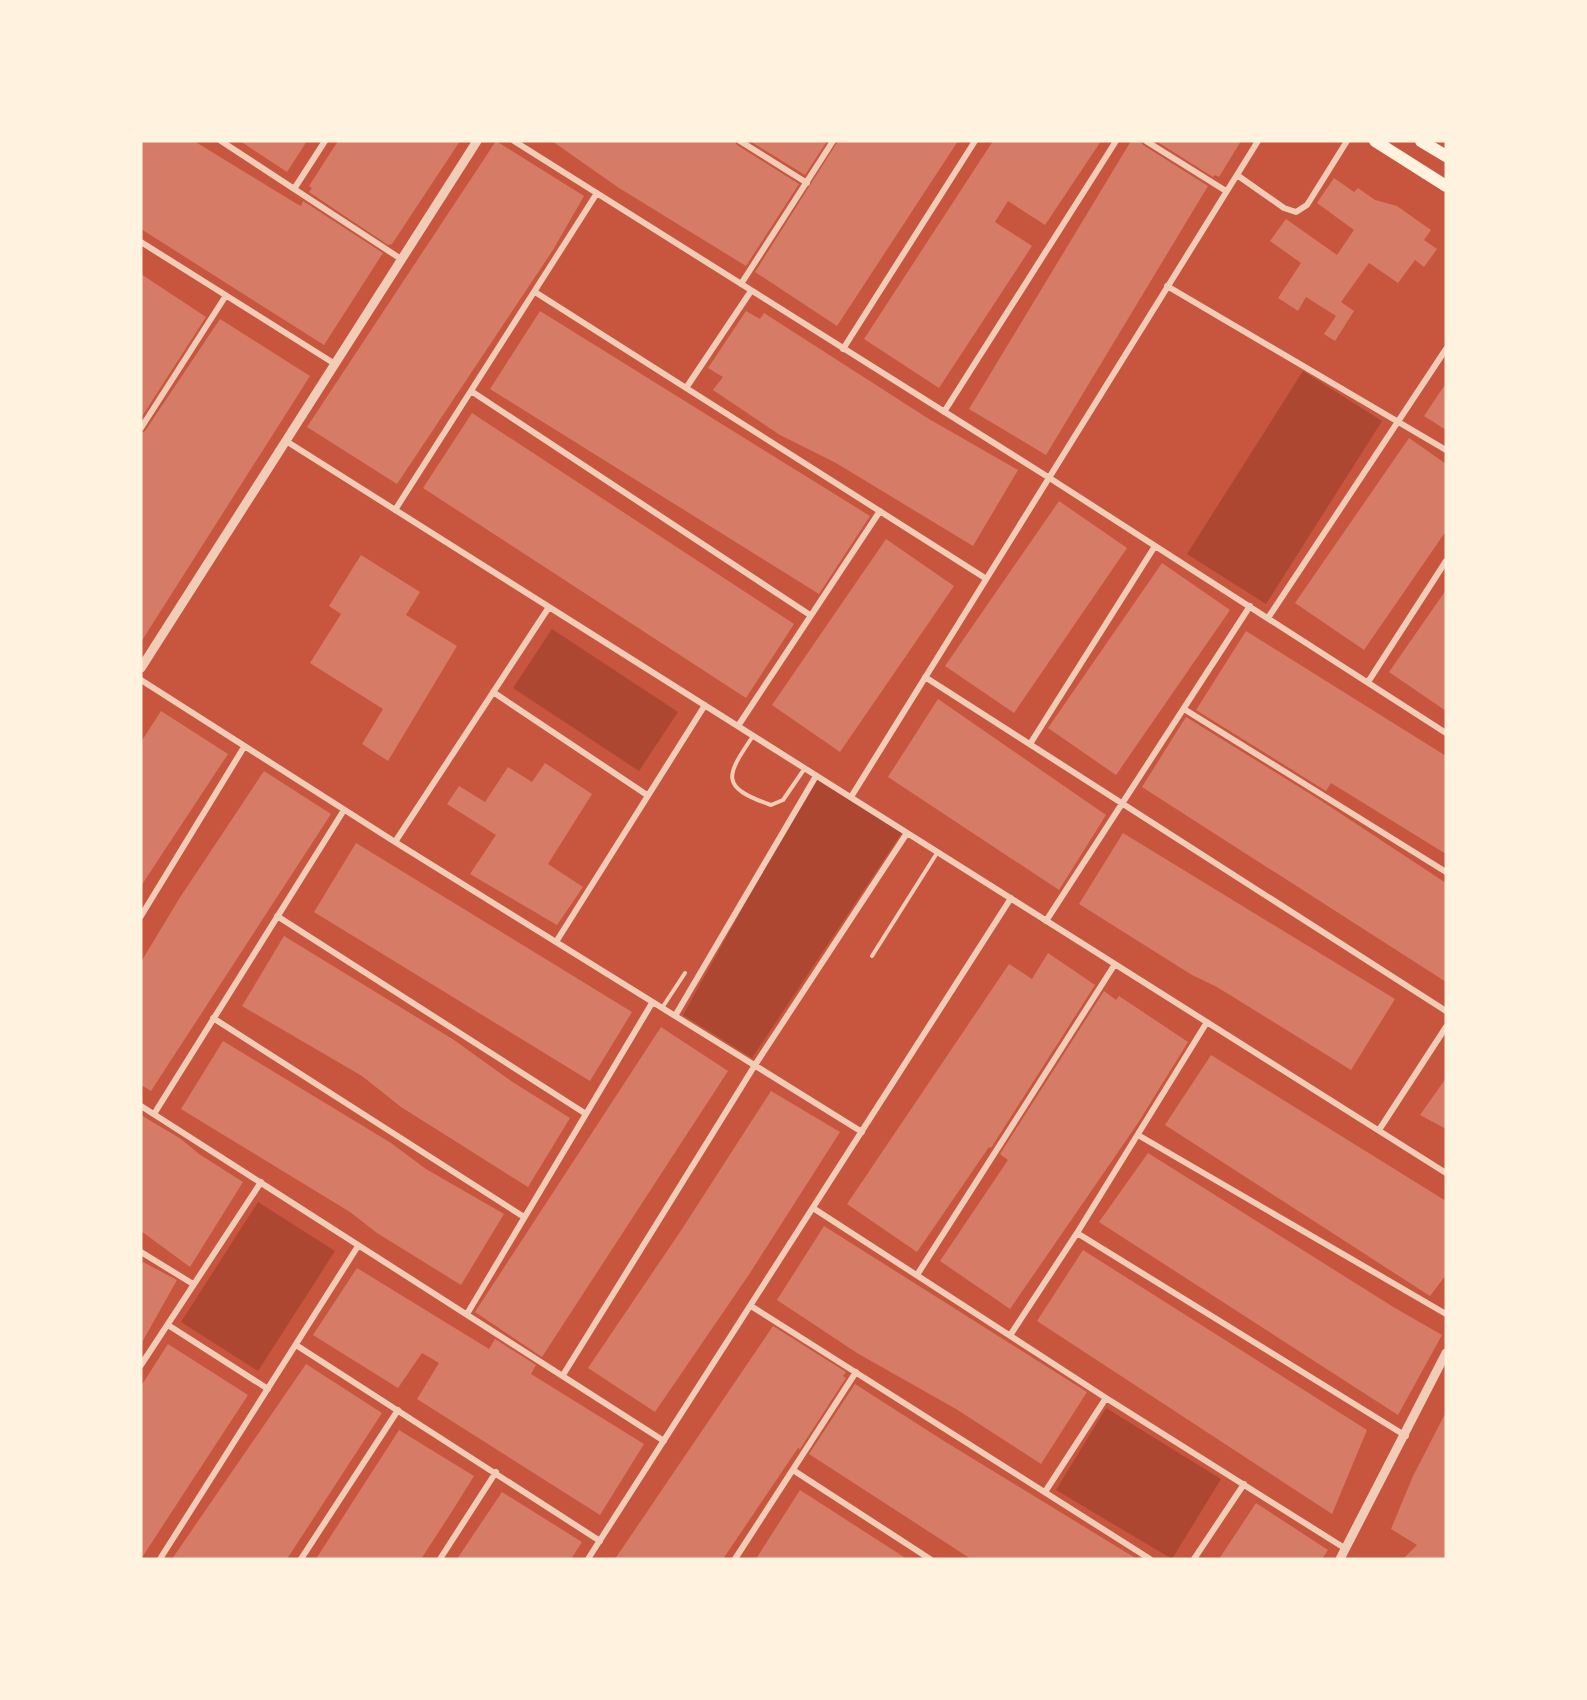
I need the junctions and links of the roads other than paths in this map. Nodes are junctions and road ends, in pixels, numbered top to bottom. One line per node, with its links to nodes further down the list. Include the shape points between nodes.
1 (221, 141): 18 (street)
2 (325, 141): 18 (street)
3 (477, 141): 22 (street)
4 (513, 141): 20 (street)
5 (740, 141): 16 (street)
6 (833, 141): 16 (street)
7 (975, 141): 28 (street)
8 (1116, 141): 33 (street)
9 (1146, 141): 19 (street)
10 (1258, 141): 15 (street)
11 (1347, 141): 15 (street, via 1300,210 1284,208)
12 (1375, 141): 17 (main road)
13 (1421, 141): 14 (main road)
14 (1446, 156)
15 (1237, 175): 19 (street)
16 (807, 183): 23 (street)
17 (1446, 186)
18 (294, 189): 22 (street)
19 (1226, 191): 24 (street)
20 (597, 193): 23 (street); 26 (street)
21 (141, 242): 27 (street)
22 (401, 260): 30 (street)
23 (741, 284): 25 (street)
24 (1167, 286): 34 (street); 38 (street)
25 (751, 291): 28 (street); 31 (street)
26 (535, 292): 31 (street); 32 (street)
27 (225, 297): 30 (street); 35 (street)
28 (843, 349): 33 (street)
29 (1446, 349): 34 (street)
30 (335, 363): 36 (street)
31 (686, 387): 40 (street)
32 (471, 391): 39 (street); 46 (street)
33 (944, 412): 38 (street)
34 (1398, 420): 37 (street); 47 (street)
35 (141, 428)
36 (286, 441): 39 (street); 48 (street)
37 (1446, 450)
38 (1048, 477): 41 (street); 43 (street)
39 (395, 510): 45 (street)
40 (880, 511): 43 (street); 46 (street)
41 (1155, 546): 44 (street); 58 (street)
42 (1446, 561): 51 (street)
43 (985, 578): 49 (street)
44 (1250, 606): 47 (street); 54 (street)
45 (549, 607): 52 (street); 53 (street)
46 (810, 615): 55 (street)
47 (1268, 618): 51 (street)
48 (141, 668)
49 (925, 677): 58 (street); 63 (street)
50 (141, 680): 59 (street)
51 (1368, 682): 56 (street)
52 (493, 692): 62 (street); 67 (street)
53 (705, 705): 55 (street); 62 (street)
54 (1184, 709): 64 (street); 69 (street)
55 (738, 726): 57 (street)
56 (1446, 733)
57 (754, 736): 60 (street); 60 (lane, via 731,772 732,781 749,798 771,805 783,800)
58 (1030, 744): 64 (street)
59 (244, 747): 65 (street); 71 (street)
60 (805, 768): 61 (street)
61 (816, 776): 63 (street); 81 (street)
62 (646, 795): 74 (street)
63 (851, 797): 66 (street)
64 (1122, 804): 73 (street); 80 (street)
65 (344, 810): 67 (street); 72 (street)
66 (907, 833): 68 (street); 85 (street)
67 (395, 842): 74 (street)
68 (937, 853): 70 (street); 75 (lane)
69 (1446, 872)
70 (1011, 898): 73 (street); 90 (street)
71 (141, 916)
72 (277, 916): 82 (street); 88 (street)
73 (1046, 921): 76 (street)
74 (556, 942): 78 (street)
75 (872, 956)
76 (1115, 964): 83 (street); 99 (street)
77 (685, 973): 79 (lane)
78 (652, 1003): 79 (street); 88 (street)
79 (662, 1008): 81 (street)
80 (1446, 1011)
81 (675, 1016): 85 (street)
82 (213, 1018): 87 (street); 95 (street)
83 (1207, 1022): 89 (street); 91 (street)
84 (1446, 1027): 89 (street)
85 (755, 1065): 90 (street); 110 (street)
86 (141, 1106): 87 (street)
87 (154, 1114): 93 (street)
88 (586, 1114): 95 (street)
89 (1379, 1130): 92 (street)
90 (862, 1132): 94 (street)
91 (1138, 1135): 96 (street); 103 (street)
92 (1446, 1173)
93 (261, 1182): 97 (street); 100 (street)
94 (813, 1208): 99 (street); 101 (street)
95 (524, 1217): 102 (street)
96 (1077, 1233): 105 (street); 114 (street)
97 (358, 1246): 102 (street); 106 (street)
98 (141, 1252): 100 (street)
99 (918, 1275): 105 (street)
100 (193, 1284): 104 (street)
101 (751, 1306): 109 (street); 115 (street)
102 (466, 1314): 110 (street)
103 (1446, 1314)
104 (168, 1324): 108 (street); 111 (street)
105 (1011, 1334): 112 (street)
106 (296, 1345): 111 (street); 113 (street)
107 (1446, 1353): 114 (street)
108 (141, 1365)
109 (856, 1372): 116 (street); 119 (street)
110 (563, 1375): 115 (street)
111 (268, 1389): 122 (street)
112 (1106, 1398): 118 (street); 119 (street)
113 (398, 1410): 117 (street); 123 (street)
114 (1406, 1436): 121 (street)
115 (664, 1441): 120 (street)
116 (793, 1470): 126 (street); 127 (street)
117 (496, 1472): 120 (street); 124 (street)
118 (1244, 1484): 121 (street); 129 (street)
119 (1045, 1492): 128 (street)
120 (600, 1541): 125 (street)
121 (1346, 1549): 130 (street)
122 (160, 1559)
123 (301, 1559)
124 (440, 1559)
125 (588, 1559)
126 (735, 1559)
127 (930, 1559)
128 (1150, 1559)
129 (1194, 1559)
130 (1340, 1559)

